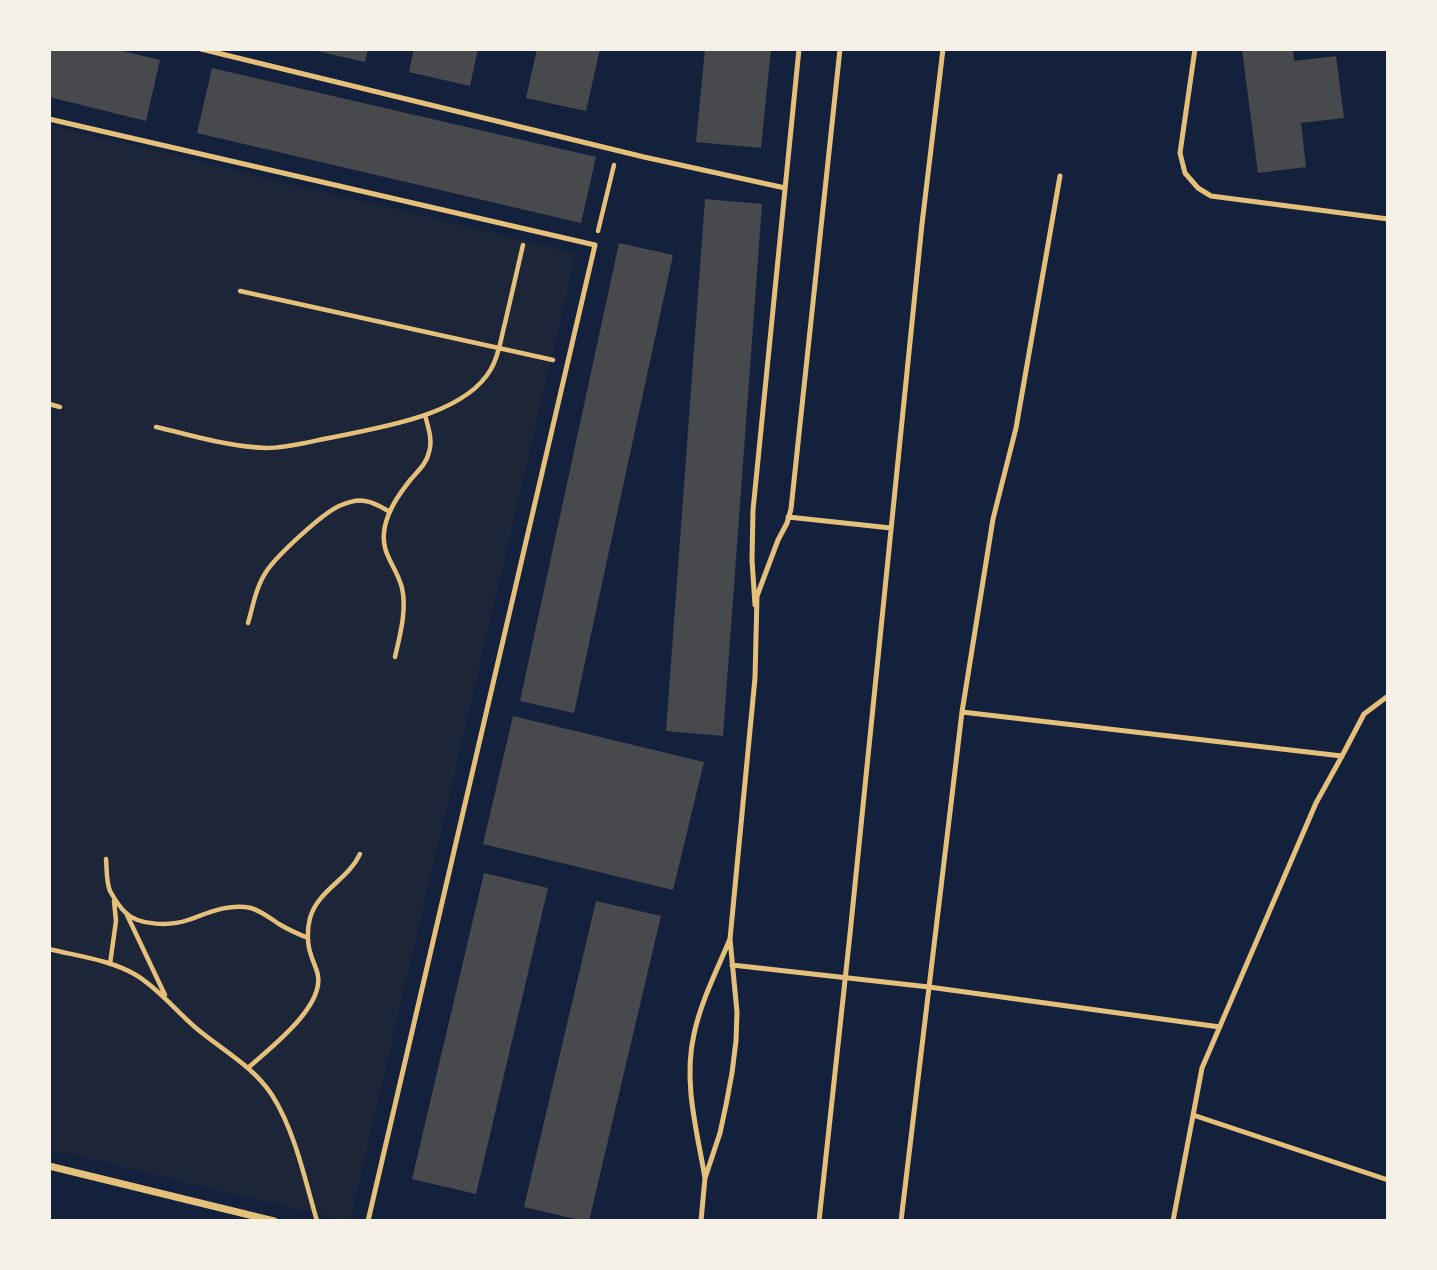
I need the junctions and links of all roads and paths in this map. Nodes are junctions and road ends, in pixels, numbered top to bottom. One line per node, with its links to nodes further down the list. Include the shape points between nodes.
1 (201, 49): 7 (lane)
2 (799, 49): 9 (lane)
3 (840, 49): 21 (lane)
4 (943, 49): 22 (lane)
5 (1195, 49): 10 (lane, via 1180,153 1185,173 1198,188 1211,196)
6 (49, 119): 11 (lane)
7 (618, 151): 9 (lane); 12 (path)
8 (1060, 176): 27 (lane, via 1016,428 993,519)
9 (785, 188): 23 (lane, via 753,510)
10 (1388, 219)
11 (526, 230): 12 (lane); 14 (path)
12 (595, 245): 15 (lane)
13 (240, 291): 14 (path)
14 (499, 348): 15 (path); 18 (path, via 493,367 470,392)
15 (567, 363): 49 (lane)
16 (49, 404): 17 (path)
17 (60, 407)
18 (425, 415): 19 (path, via 268,448); 20 (path, via 430,452)
19 (156, 427)
20 (390, 512): 24 (path, via 365,501 352,502 322,518 265,573); 25 (path, via 385,549 404,602)
21 (788, 517): 22 (lane); 23 (lane, via 757,596)
22 (891, 528): 38 (lane)
23 (756, 615): 34 (lane, via 755,678)
24 (248, 623)
25 (395, 657)
26 (1388, 696): 28 (lane, via 1364,714)
27 (962, 712): 28 (lane); 39 (lane)
28 (1342, 756): 41 (lane, via 1317,803)
29 (360, 854): 33 (path, via 318,902)
30 (106, 859): 31 (path)
31 (114, 897): 32 (path); 36 (path)
32 (127, 915): 33 (path, via 158,924 219,909 251,908); 40 (path)
33 (308, 938): 42 (path, via 318,976 313,1000 292,1028)
34 (730, 939): 37 (lane); 45 (lane, via 693,1036 691,1102)
35 (49, 949): 36 (path)
36 (110, 964): 40 (path, via 135,974)
37 (732, 965): 38 (lane); 45 (lane, via 737,1012 732,1073)
38 (846, 978): 39 (lane); 51 (lane)
39 (929, 987): 41 (lane); 52 (lane)
40 (167, 999): 42 (path)
41 (1220, 1027): 43 (lane, via 1202,1068)
42 (248, 1068): 48 (path, via 272,1095 282,1115)
43 (1194, 1115): 46 (lane); 53 (lane)
44 (49, 1166): 47 (street)
45 (705, 1178): 50 (lane)
46 (1388, 1180)
47 (274, 1221)
48 (317, 1221)
49 (368, 1221)
50 (701, 1221)
51 (819, 1221)
52 (901, 1221)
53 (1174, 1221)

